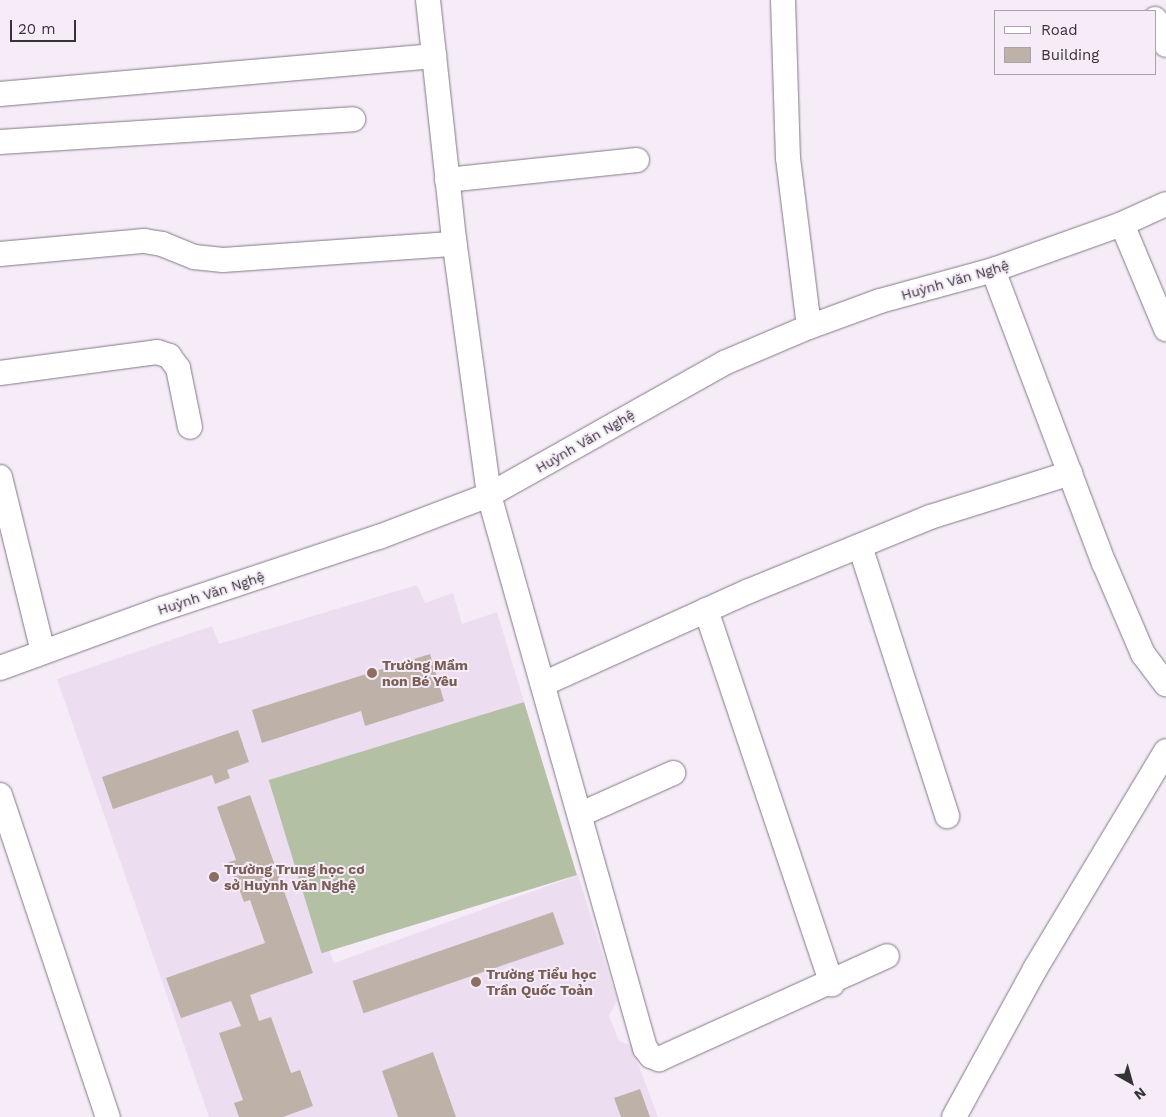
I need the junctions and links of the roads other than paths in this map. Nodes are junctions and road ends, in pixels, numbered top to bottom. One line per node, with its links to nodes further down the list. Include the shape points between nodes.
1 (428, 0): 5 (street)
2 (783, 0): 16 (street, via 788,158)
3 (1156, 21): 4 (street)
4 (1166, 45)
5 (434, 56): 6 (street); 10 (street)
6 (0, 94)
7 (353, 119): 8 (street)
8 (0, 142)
9 (637, 160): 10 (street)
10 (447, 180): 13 (street)
11 (1166, 204): 12 (street, Huỳnh Văn Nghệ)
12 (1122, 224): 15 (street, Huỳnh Văn Nghệ); 17 (street)
13 (454, 244): 14 (street, via 223,260 194,257 162,244 144,241); 22 (street)
14 (0, 254)
15 (993, 270): 16 (street, Huỳnh Văn Nghệ, via 880,301); 20 (street)
16 (809, 327): 22 (street, Huỳnh Văn Nghệ, via 717,368)
17 (1166, 329)
18 (0, 374): 19 (street, via 157,352 169,356 178,368)
19 (190, 427)
20 (1070, 473): 23 (street, via 930,517); 28 (street, via 1143,654)
21 (0, 477): 25 (street)
22 (489, 495): 25 (street, Huỳnh Văn Nghệ, via 379,537 162,608); 27 (street)
23 (860, 546): 24 (street); 33 (street)
24 (706, 610): 27 (street); 35 (street)
25 (43, 652): 26 (street, Huỳnh Văn Nghệ)
26 (0, 668)
27 (543, 684): 32 (street)
28 (1166, 684)
29 (1166, 751): 37 (street, via 1036,969)
30 (673, 773): 32 (street)
31 (0, 795): 36 (street)
32 (581, 814): 35 (street, via 645,1048 651,1056 659,1059)
33 (947, 816)
34 (887, 956): 35 (street)
35 (832, 984)
36 (108, 1117)
37 (954, 1117)

